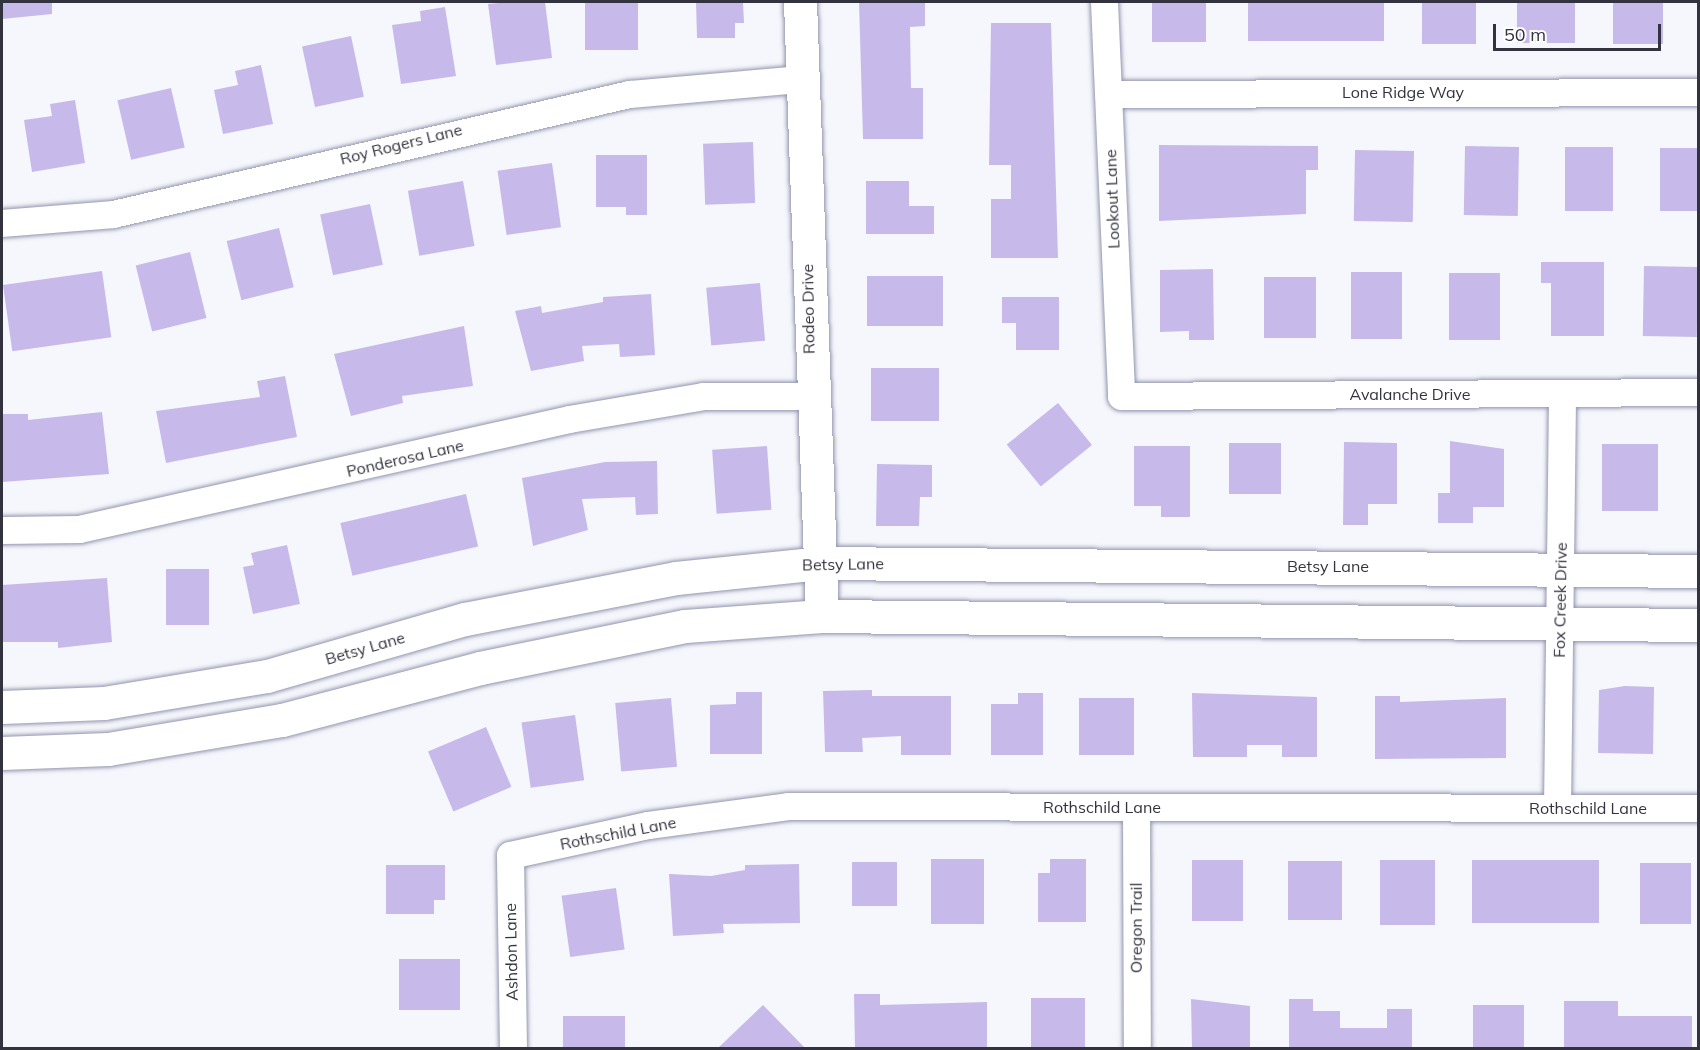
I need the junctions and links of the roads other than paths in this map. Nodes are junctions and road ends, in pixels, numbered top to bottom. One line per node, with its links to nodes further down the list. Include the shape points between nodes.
1 (800, 2): 3 (main road, Rodeo Drive)
2 (1104, 2): 5 (street, Lookout Lane)
3 (802, 79): 6 (street, Roy Rogers Lane, via 629,94 113,214); 9 (main road, Rodeo Drive)
4 (1698, 92): 5 (street, Lone Ridge Way)
5 (1108, 94): 10 (street, Lookout Lane)
6 (2, 223)
7 (1698, 392): 8 (street, Avalanche Drive)
8 (1562, 393): 10 (street, Avalanche Drive); 13 (street, Fox Creek Drive)
9 (810, 396): 11 (street, Ponderosa Lane, via 703,396 569,419 79,529); 12 (main road, Rodeo Drive)
10 (1121, 396)
11 (2, 530)
12 (820, 563): 13 (main road, Betsy Lane); 15 (main road, Rodeo Drive); 18 (main road, Betsy Lane, via 676,578 465,619 267,676 104,703)
13 (1560, 568): 14 (main road, Betsy Lane); 16 (street, Fox Creek Drive)
14 (1698, 571)
15 (822, 616): 16 (main road); 19 (main road, via 685,626 480,668 259,724 108,749)
16 (1559, 621): 17 (main road); 21 (street, Fox Creek Drive)
17 (1698, 625)
18 (2, 707)
19 (2, 753)
20 (1136, 807): 21 (street, Rothschild Lane); 23 (street, Rothschild Lane, via 788,806 648,825); 25 (street, Oregon Trail)
21 (1557, 807): 22 (street, Rothschild Lane)
22 (1698, 808)
23 (510, 855): 24 (street, Ashdon Lane)
24 (513, 1048)
25 (1137, 1048)

